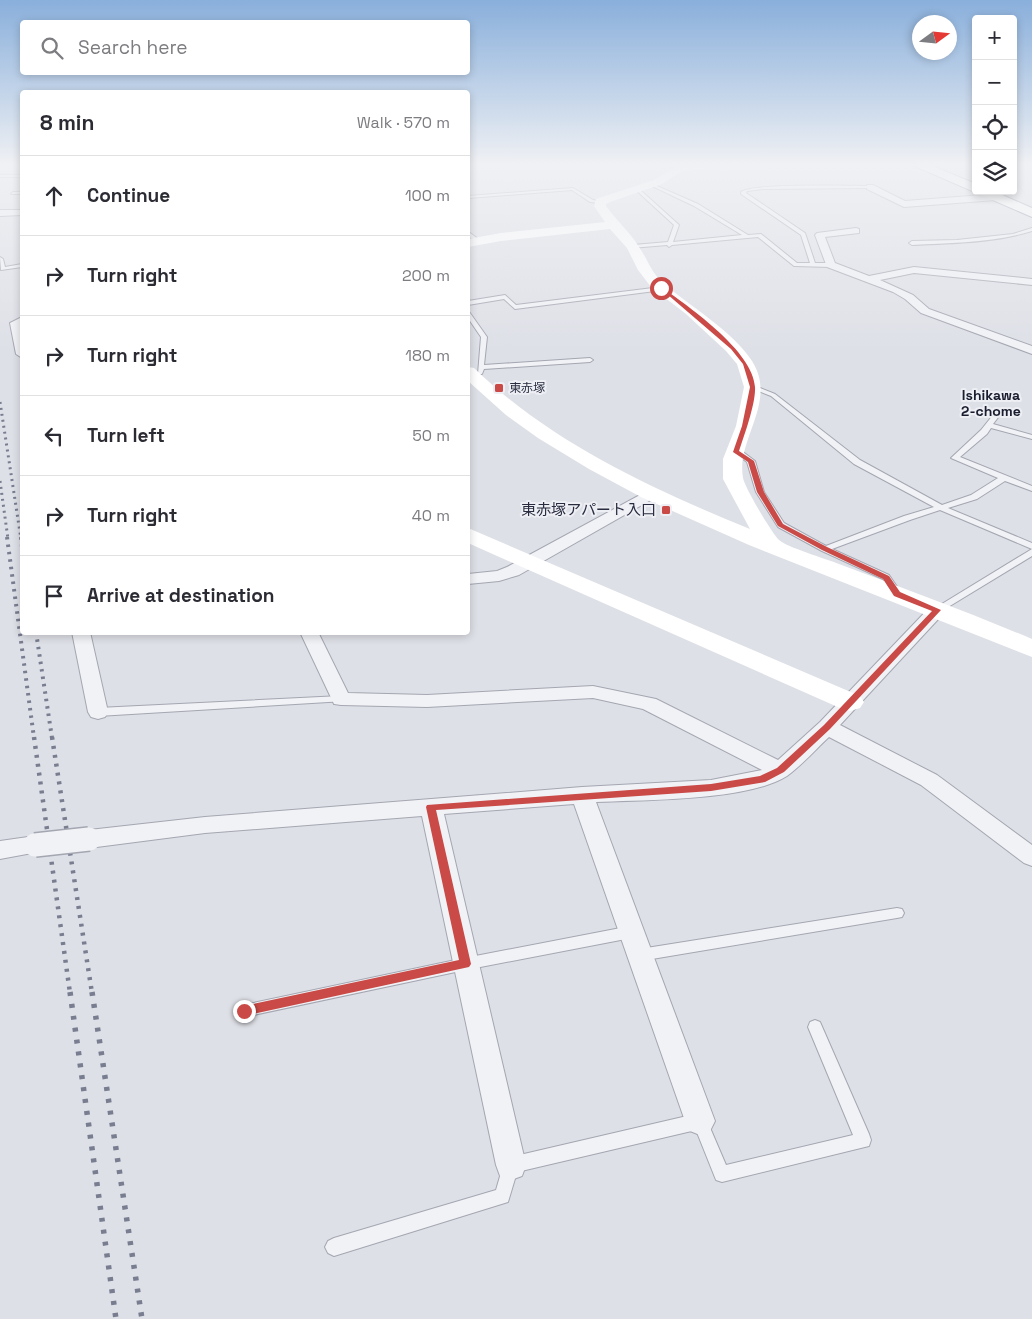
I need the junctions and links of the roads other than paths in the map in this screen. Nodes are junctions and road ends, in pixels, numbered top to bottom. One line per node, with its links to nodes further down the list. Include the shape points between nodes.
1 (600, 227): 9 (street)
2 (614, 227): 12 (street)
3 (676, 227): 11 (lane)
4 (732, 227): 8 (lane)
5 (791, 227): 15 (lane, via 802,234)
6 (1032, 230): 10 (lane, via 1014,235)
7 (856, 231): 14 (street, via 820,235)
8 (748, 236): 11 (lane); 15 (lane, via 758,235 796,265)
9 (473, 242)
10 (912, 243)
11 (669, 245): 12 (lane)
12 (633, 247): 19 (street, via 645,270)
13 (0, 259): 16 (lane, via 3,268)
14 (831, 264): 15 (lane); 17 (street)
15 (813, 265)
16 (20, 266)
17 (869, 278): 18 (street, via 914,270); 24 (street, via 909,297 924,311)
18 (1032, 282)
19 (661, 288): 20 (lane, via 515,308 506,298); 27 (street, via 732,348 745,363)
20 (470, 303)
21 (470, 317): 26 (lane, via 484,337)
22 (20, 321): 23 (street, via 16,323)
23 (20, 344)
24 (1032, 350)
25 (590, 360): 26 (lane)
26 (472, 373): 34 (street, via 505,405 545,434)
27 (752, 387): 31 (street, via 745,426); 35 (lane, via 773,395 857,462)
28 (999, 411): 29 (lane)
29 (988, 426): 30 (lane); 32 (lane, via 955,458)
30 (1032, 437)
31 (736, 452): 37 (street, via 733,479); 39 (lane, via 751,461 760,492 781,525)
32 (1004, 478): 33 (lane); 35 (lane, via 974,497)
33 (1032, 488)
34 (651, 494): 37 (street); 41 (street)
35 (942, 508): 38 (lane); 39 (lane)
36 (470, 536): 41 (street)
37 (771, 545): 43 (street)
38 (1032, 546)
39 (825, 549): 43 (lane, via 886,577)
40 (1032, 552): 44 (lane)
41 (529, 563): 42 (street, via 499,576); 49 (street)
42 (470, 580)
43 (897, 594): 44 (street)
44 (937, 610): 47 (street); 49 (street)
45 (82, 635): 50 (street)
46 (310, 635): 48 (street)
47 (1032, 650)
48 (341, 699): 50 (lane); 52 (street, via 428,702 593,692 649,704)
49 (850, 702): 51 (street)
50 (98, 712)
51 (827, 727): 52 (street); 58 (street, via 929,780)
52 (780, 770): 53 (street, via 762,779 740,784)
53 (582, 795): 54 (street); 60 (street)
54 (430, 807): 55 (street, via 205,825); 61 (street)
55 (89, 839): 56 (street, bridge)
56 (34, 845): 57 (street)
57 (0, 850)
58 (1032, 857)
59 (897, 913): 60 (lane)
60 (636, 943): 61 (lane); 64 (street)
61 (465, 964): 62 (lane); 65 (street)
62 (244, 1011)
63 (815, 1027): 64 (lane, via 863,1140 722,1174)
64 (700, 1121): 65 (lane)
65 (511, 1165): 66 (lane, via 502,1196)
66 (334, 1247)

